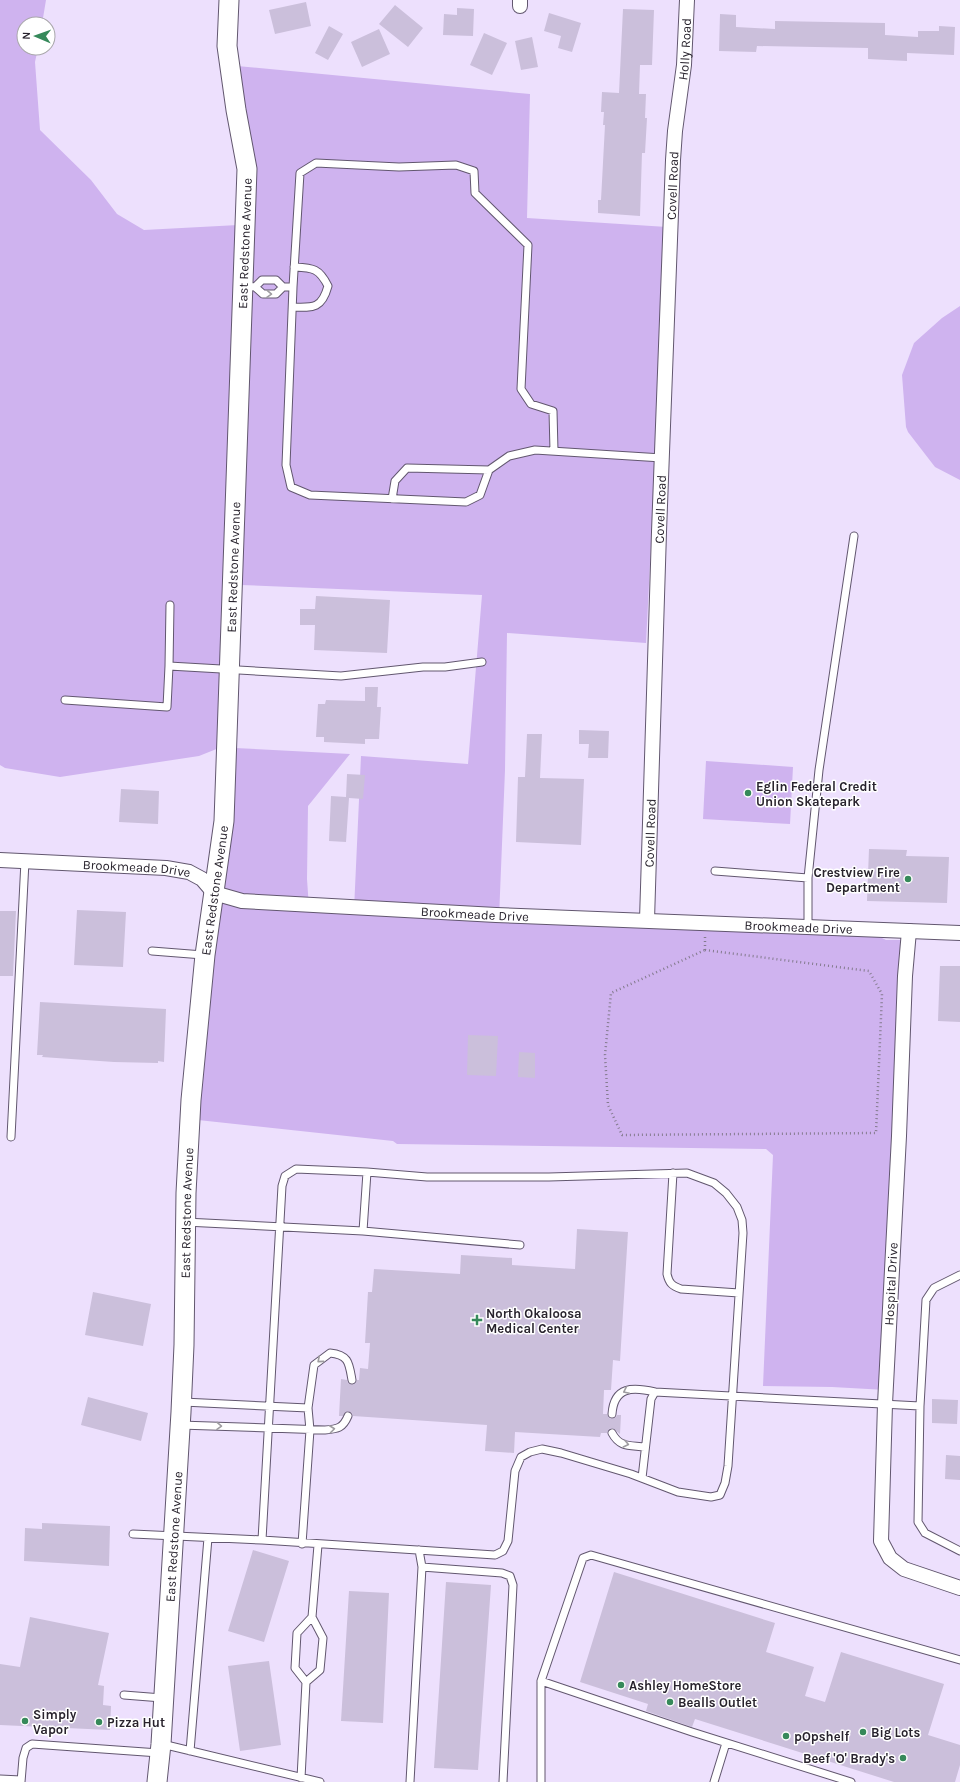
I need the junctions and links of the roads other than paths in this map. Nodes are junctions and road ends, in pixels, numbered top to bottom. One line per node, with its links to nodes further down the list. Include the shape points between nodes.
1 (229, 0): 5 (street, East Redstone Avenue, via 226,46 247,168)
2 (687, 0): 3 (street, Holly Road)
3 (680, 98): 10 (street, Covell Road, via 673,160)
4 (294, 267): 7 (lane); 8 (lane, via 310,268 322,274 328,286 325,298 316,306); 9 (lane, via 300,173 316,163 399,167 456,165 474,171 476,193 528,245 521,389 531,404 553,411)
5 (250, 286): 6 (lane, via 262,280 276,280); 6 (lane, one-way to 6, via 262,294 276,294); 17 (street, East Redstone Avenue)
6 (283, 287): 7 (lane)
7 (293, 287): 8 (lane)
8 (293, 307): 12 (lane, via 286,465 291,487 310,495)
9 (554, 451): 10 (lane); 11 (lane, via 535,450 509,456)
10 (662, 458): 24 (street, Covell Road)
11 (489, 470): 12 (lane, via 480,495 466,502); 12 (lane, via 407,468 395,481)
12 (392, 499)
13 (854, 536): 22 (lane, via 819,770)
14 (170, 605): 16 (lane)
15 (482, 662): 17 (lane, via 445,668 341,676)
16 (169, 666): 17 (lane); 18 (lane, via 168,707)
17 (230, 669): 23 (street, East Redstone Avenue, via 224,821)
18 (65, 700)
19 (0, 860): 20 (street, Brookmeade Drive)
20 (25, 861): 23 (street, Brookmeade Drive, via 166,868 189,872 202,879); 30 (lane)
21 (715, 871): 22 (lane)
22 (808, 878): 25 (lane)
23 (214, 892): 24 (street, Brookmeade Drive, via 250,902); 29 (street, East Redstone Avenue)
24 (647, 920): 25 (street, Brookmeade Drive)
25 (808, 927): 26 (street, Brookmeade Drive)
26 (909, 931): 27 (street, Brookmeade Drive); 43 (street, Hospital Drive)
27 (960, 933)
28 (152, 951): 29 (lane)
29 (205, 955): 33 (street, East Redstone Avenue, via 191,1100)
30 (11, 1137)
31 (367, 1172): 32 (lane, via 427,1177); 34 (lane, via 296,1169 285,1176 282,1186); 35 (lane)
32 (673, 1173): 38 (lane, via 694,1175 714,1183 738,1207 743,1233); 38 (lane, via 667,1274 669,1282 681,1289)
33 (185, 1222): 34 (lane); 42 (street, East Redstone Avenue)
34 (279, 1227): 35 (lane); 45 (lane)
35 (363, 1231): 36 (lane)
36 (520, 1245)
37 (960, 1276): 44 (lane, via 934,1288 926,1300)
38 (739, 1293): 41 (lane)
39 (352, 1380): 46 (lane, one-way to 46, via 349,1363 341,1354 330,1353 314,1365)
40 (655, 1392): 41 (lane); 47 (lane, one-way to 47, via 628,1389 613,1404); 53 (lane, via 651,1399)
41 (731, 1396): 43 (lane); 54 (lane, via 728,1466 720,1495 711,1497 678,1492)
42 (181, 1402): 45 (lane); 49 (street, East Redstone Avenue)
43 (885, 1404): 44 (lane); 64 (street, Hospital Drive, via 881,1541 890,1558 904,1569)
44 (920, 1406): 62 (lane, via 918,1522 925,1533)
45 (269, 1408): 46 (lane); 50 (lane)
46 (308, 1408): 51 (lane)
47 (612, 1414)
48 (348, 1416): 51 (lane, one-way to 48, via 337,1429 344,1425)
49 (180, 1425): 50 (lane, one-way to 50); 56 (street, East Redstone Avenue)
50 (268, 1427): 51 (lane); 58 (lane)
51 (310, 1430): 59 (lane)
52 (612, 1433): 53 (lane, one-way to 53, via 617,1441 624,1445)
53 (645, 1446): 54 (lane)
54 (642, 1478): 61 (lane, via 561,1453 542,1449 530,1452 521,1458 515,1471 508,1541 503,1551 495,1555)
55 (133, 1534): 56 (lane)
56 (174, 1535): 57 (lane); 70 (street, East Redstone Avenue)
57 (208, 1538): 58 (lane); 73 (lane)
58 (262, 1540): 59 (lane)
59 (302, 1544): 60 (lane)
60 (318, 1544): 61 (lane); 65 (lane)
61 (419, 1550): 63 (lane)
62 (960, 1551)
63 (422, 1567): 79 (lane); 80 (lane, via 502,1573 510,1576 513,1585)
64 (960, 1588)
65 (312, 1617): 68 (lane, via 323,1638 320,1670); 68 (lane, via 297,1633 295,1668)
66 (960, 1660): 67 (lane, via 591,1555 583,1558)
67 (542, 1681): 71 (lane); 81 (lane)
68 (306, 1682): 74 (lane)
69 (124, 1695): 70 (lane)
70 (164, 1698): 72 (street, East Redstone Avenue)
71 (726, 1744): 82 (lane); 83 (lane)
72 (161, 1748): 73 (lane); 76 (lane, via 32,1744 26,1748 23,1758); 77 (street, East Redstone Avenue)
73 (190, 1751): 74 (lane)
74 (301, 1778): 78 (lane)
75 (0, 1779): 76 (lane)
76 (21, 1781)
77 (157, 1782)
78 (320, 1782)
79 (410, 1782)
80 (503, 1782)
81 (541, 1782)
82 (714, 1782)
83 (851, 1782)

